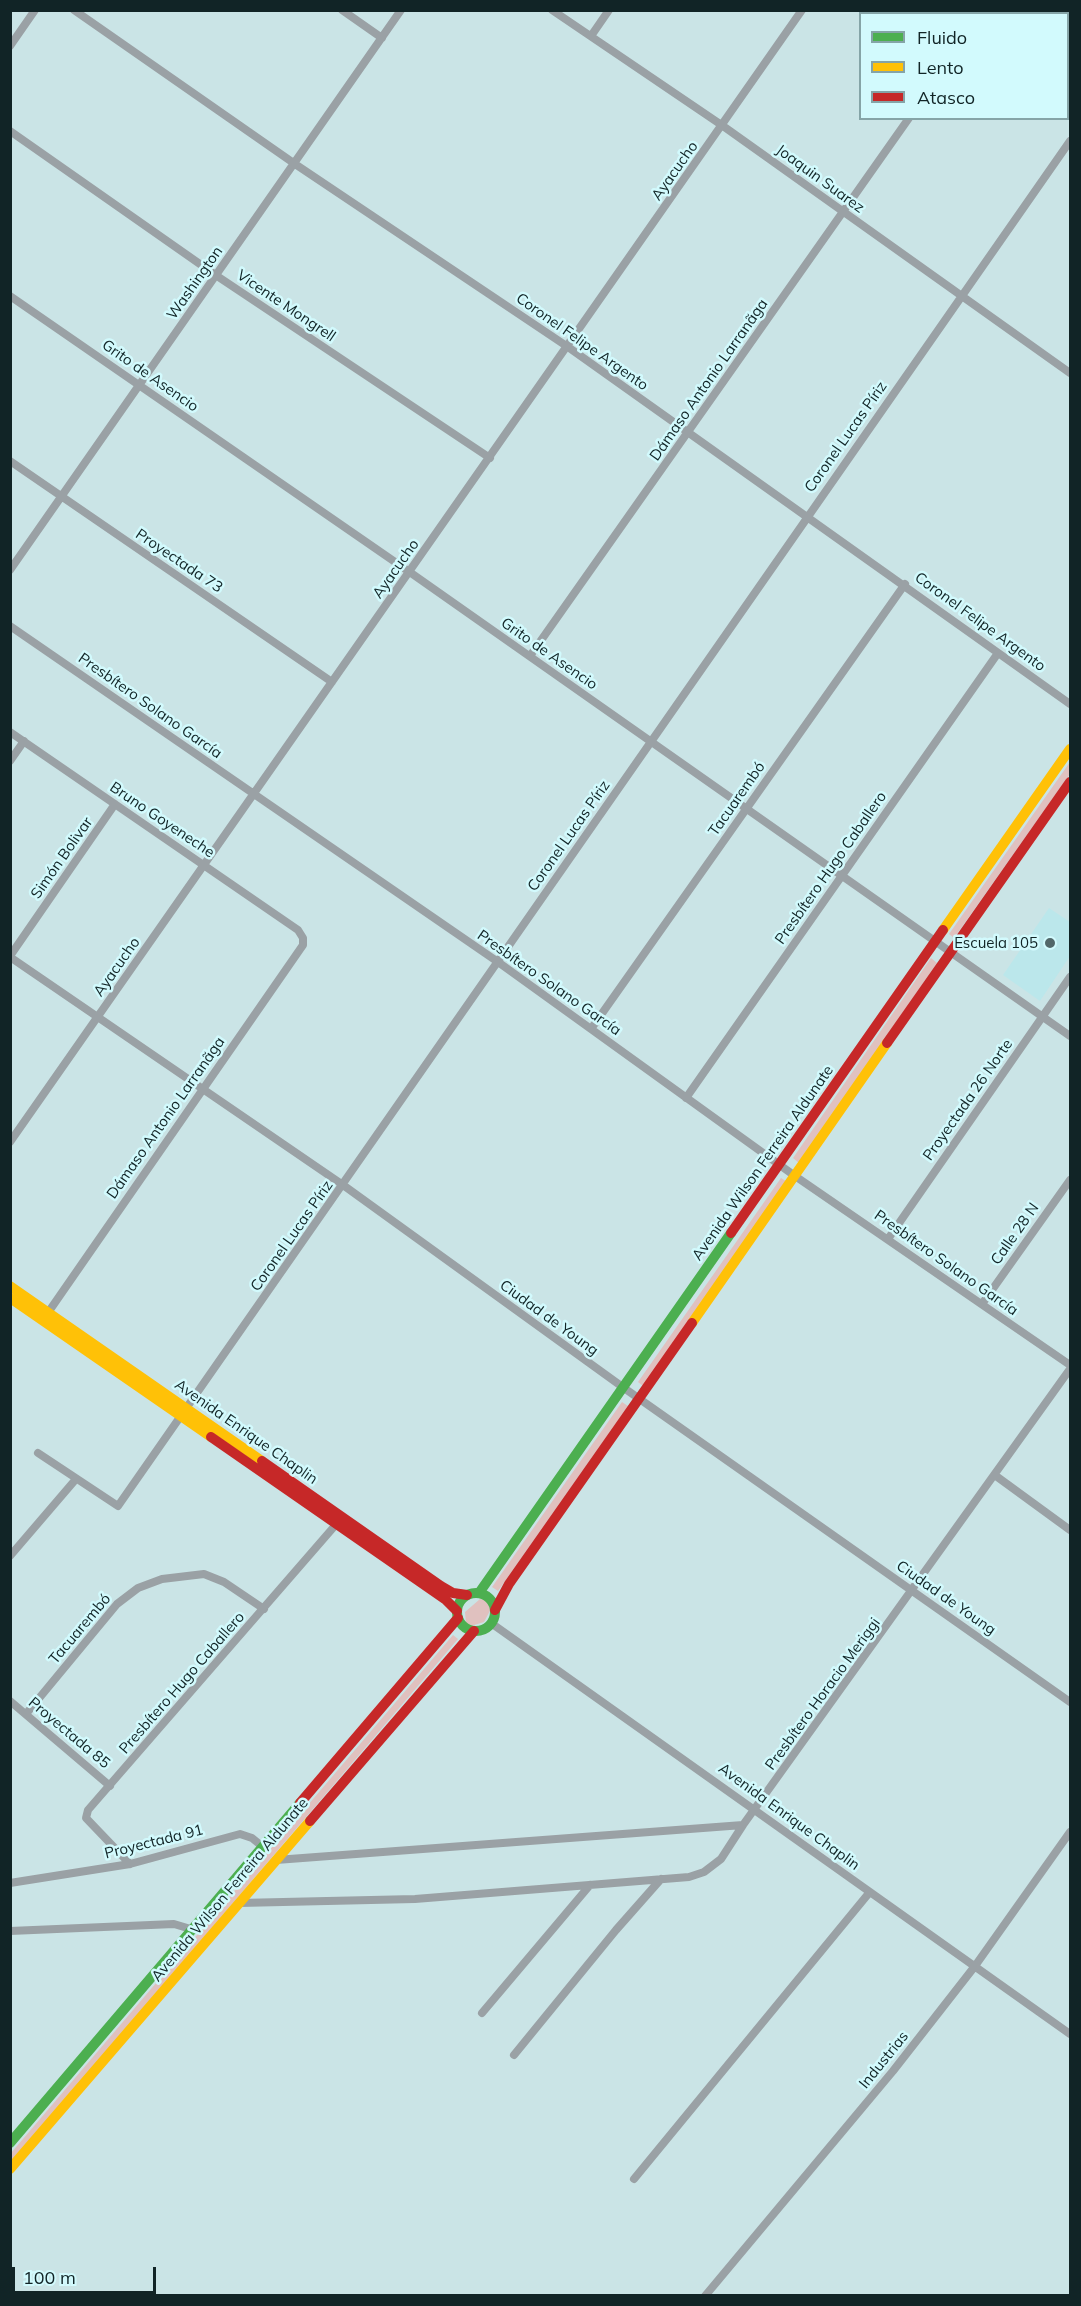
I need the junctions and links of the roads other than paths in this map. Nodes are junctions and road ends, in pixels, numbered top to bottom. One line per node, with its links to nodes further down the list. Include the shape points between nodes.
1 (35, 10): 10 (street)
2 (74, 10): 15 (street, Coronel Felipe Argento)
3 (342, 10): 9 (street)
4 (401, 10): 9 (street, Washington)
5 (552, 10): 8 (street, Joaquin Suarez)
6 (609, 10): 8 (street)
7 (802, 10): 12 (street, Ayacucho)
8 (591, 36): 12 (street, Joaquin Suarez)
9 (382, 38): 15 (street, Washington)
10 (10, 46)
11 (908, 120): 16 (street, Dámaso Antonio Larranãga)
12 (723, 126): 16 (street, Joaquin Suarez); 20 (street, Ayacucho)
13 (10, 131): 17 (street, Vicente Mongrell)
14 (1071, 141): 19 (street, Coronel Lucas Píriz)
15 (295, 164): 17 (street, Washington); 20 (street, Coronel Felipe Argento)
16 (843, 212): 19 (street, Joaquin Suarez); 23 (street, Dámaso Antonio Larranãga)
17 (217, 276): 22 (street, Washington); 24 (street, Vicente Mongrell)
18 (10, 296): 22 (street, Grito de Asencio)
19 (963, 296): 21 (street, Joaquin Suarez); 27 (street, Coronel Lucas Píriz)
20 (568, 347): 23 (street, Coronel Felipe Argento); 24 (street, Ayacucho)
21 (1071, 373)
22 (140, 385): 26 (street, Washington); 29 (street, Grito de Asencio)
23 (689, 434): 27 (street, Coronel Felipe Argento); 33 (street, Dámaso Antonio Larranãga)
24 (490, 458): 29 (street, Ayacucho)
25 (10, 461): 26 (street, Proyectada 73)
26 (62, 496): 28 (street, Washington); 34 (street, Proyectada 73)
27 (807, 516): 30 (street, Coronel Felipe Argento); 38 (street, Coronel Lucas Píriz)
28 (10, 570)
29 (411, 573): 33 (street, Grito de Asencio); 34 (street, Ayacucho)
30 (905, 584): 32 (street, Coronel Felipe Argento); 44 (street, Tacuarembó)
31 (10, 626): 42 (street, Presbítero Solano García)
32 (998, 653): 35 (street, Coronel Felipe Argento); 46 (street, Presbítero Hugo Caballero)
33 (530, 656): 38 (street, Grito de Asencio)
34 (332, 682): 42 (street, Ayacucho)
35 (1071, 704)
36 (10, 732): 37 (street, Bruno Goyeneche)
37 (24, 741): 40 (street); 43 (street, Bruno Goyeneche)
38 (650, 742): 44 (street, Grito de Asencio); 51 (street, Coronel Lucas Píriz)
39 (1071, 749): 48 (street, Avenida Wilson Ferreira Aldunate)
40 (10, 761)
41 (1071, 782): 49 (street)
42 (254, 795): 45 (street, Ayacucho); 51 (street, Presbítero Solano García)
43 (115, 804): 45 (street, Bruno Goyeneche); 50 (street, Simón Bolivar)
44 (747, 809): 46 (street, Grito de Asencio); 55 (street, Tacuarembó)
45 (205, 866): 47 (street, Bruno Goyeneche); 53 (street, Ayacucho)
46 (843, 875): 48 (street, Grito de Asencio); 58 (street, Presbítero Hugo Caballero)
47 (298, 930): 57 (street, Dámaso Antonio Larranãga, via 303,945)
48 (936, 940): 49 (street, Grito de Asencio); 60 (street, Avenida Wilson Ferreira Aldunate)
49 (951, 951): 54 (street, Grito de Asencio); 61 (street)
50 (10, 957): 53 (street, Ciudad de Young)
51 (498, 962): 55 (street, Presbítero Solano García); 63 (street, Coronel Lucas Píriz)
52 (1071, 977): 54 (street, Proyectada 26 Norte)
53 (99, 1017): 57 (street, Ciudad de Young); 59 (street, Ayacucho)
54 (1043, 1017): 56 (street, Grito de Asencio); 64 (street, Proyectada 26 Norte)
55 (591, 1029): 58 (street, Presbítero Solano García)
56 (1071, 1036)
57 (203, 1089): 63 (street, Ciudad de Young); 68 (street, Dámaso Antonio Larranãga)
58 (686, 1098): 60 (street, Presbítero Solano García)
59 (10, 1142)
60 (781, 1165): 61 (street, Presbítero Solano García); 70 (street, Avenida Wilson Ferreira Aldunate)
61 (795, 1176): 64 (street, Presbítero Solano García); 71 (street)
62 (1071, 1180): 67 (street, Calle 28 N)
63 (343, 1185): 70 (street, Ciudad de Young); 72 (street, Coronel Lucas Píriz)
64 (888, 1239): 67 (street, Presbítero Solano García)
65 (10, 1286): 68 (street, Avenida Enrique Chaplin)
66 (10, 1298): 68 (street, Avenida Enrique Chaplin)
67 (982, 1304): 69 (street, Presbítero Solano García)
68 (45, 1316): 72 (street, Avenida Enrique Chaplin)
69 (1071, 1367): 74 (street, Presbítero Horacio Meriggi)
70 (624, 1388): 71 (street, Ciudad de Young); 80 (street, Avenida Wilson Ferreira Aldunate)
71 (639, 1398): 79 (street, Ciudad de Young); 83 (street, via 509,1584)
72 (185, 1413): 75 (street, Coronel Lucas Píriz, via 118,1506); 76 (street, Avenida Enrique Chaplin)
73 (38, 1453): 75 (street, Coronel Lucas Píriz)
74 (996, 1476): 77 (street); 79 (street, Presbítero Horacio Meriggi)
75 (76, 1479): 78 (street)
76 (338, 1521): 81 (street, Avenida Enrique Chaplin, via 453,1593); 82 (street, Presbítero Hugo Caballero); 84 (street, Avenida Enrique Chaplin, via 446,1600)
77 (1071, 1530)
78 (10, 1556)
79 (913, 1591): 88 (street, Ciudad de Young); 91 (street, Presbítero Horacio Meriggi)
80 (479, 1593): 81 (street); 83 (street, via 490,1598)
81 (467, 1595): 84 (street, via 459,1601)
82 (264, 1609): 89 (street, Tacuarembó, via 204,1574 162,1579 138,1588 117,1604); 90 (street, Presbítero Hugo Caballero)
83 (495, 1610): 85 (street)
84 (457, 1614): 86 (street, via 464,1627); 94 (street, Avenida Wilson Ferreira Aldunate)
85 (491, 1623): 86 (street); 91 (street, Avenida Enrique Chaplin)
86 (474, 1631): 95 (street, Avenida Wilson Ferreira Aldunate)
87 (10, 1701): 89 (street, Proyectada 85)
88 (1071, 1702)
89 (26, 1714): 90 (street, Proyectada 85)
90 (110, 1786): 96 (street, Presbítero Hugo Caballero, via 88,1810 86,1818)
91 (756, 1810): 92 (street, Presbítero Horacio Meriggi); 100 (street, Avenida Enrique Chaplin)
92 (743, 1825): 95 (street); 97 (street, Presbítero Horacio Meriggi, via 721,1859 704,1872)
93 (1071, 1832): 104 (street, Industrias)
94 (263, 1847): 96 (street, Proyectada 91, via 240,1834); 102 (street, Avenida Wilson Ferreira Aldunate)
95 (274, 1860): 101 (street, Avenida Wilson Ferreira Aldunate)
96 (130, 1864): 98 (street, Proyectada 91)
97 (661, 1879): 99 (street, Presbítero Horacio Meriggi); 107 (street)
98 (10, 1883)
99 (590, 1885): 101 (street, Presbítero Horacio Meriggi, via 415,1899); 105 (street)
100 (869, 1893): 104 (street, Avenida Enrique Chaplin); 110 (street)
101 (239, 1903): 109 (street, Avenida Wilson Ferreira Aldunate)
102 (194, 1930): 103 (street, via 174,1924); 108 (street, Avenida Wilson Ferreira Aldunate)
103 (10, 1931)
104 (975, 1966): 106 (street, Avenida Enrique Chaplin); 111 (street, Industrias, via 893,2071)
105 (482, 2013)
106 (1071, 2034)
107 (514, 2055)
108 (10, 2143)
109 (10, 2169)
110 (634, 2179)
111 (705, 2295)

